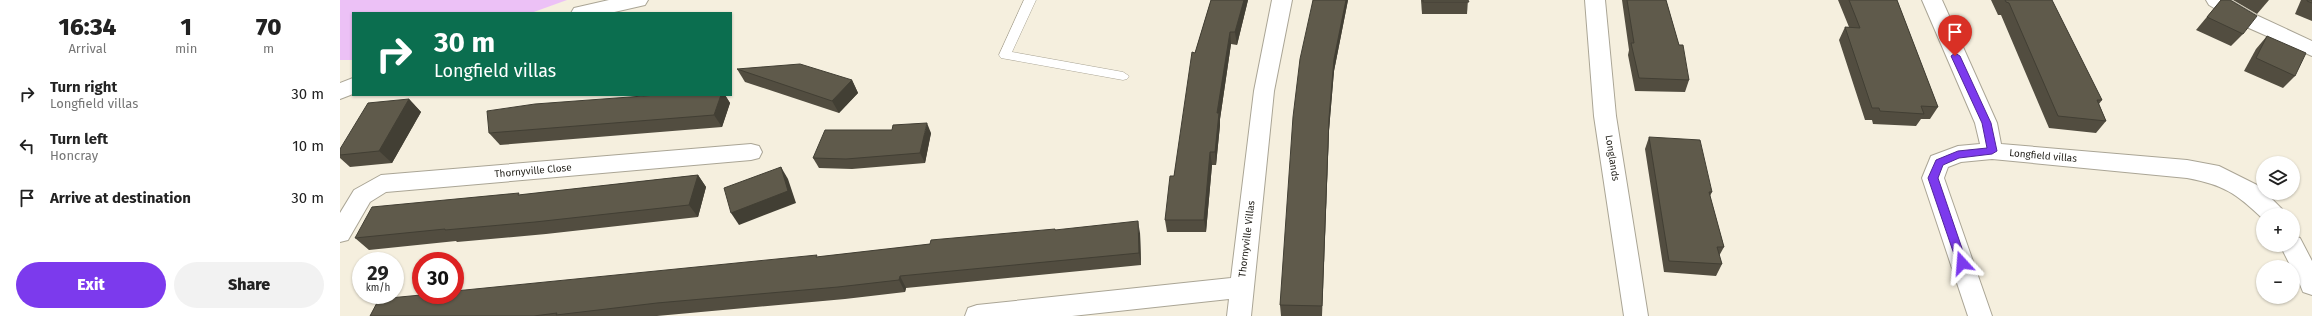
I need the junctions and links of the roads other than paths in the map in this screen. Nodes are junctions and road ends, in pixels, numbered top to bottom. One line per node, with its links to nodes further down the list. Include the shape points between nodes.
1 (638, 0): 7 (street)
2 (1030, 0): 9 (lane, via 1005,55)
3 (1282, 0): 18 (street, Thornyville Villas, via 1264,91)
4 (1595, 0): 21 (street, Longlands, via 1605,116)
5 (1932, 0): 12 (street, via 1986,123)
6 (2216, 0): 8 (street, via 2249,20)
7 (585, 12)
8 (2312, 49)
9 (1123, 76)
10 (352, 86): 11 (street)
11 (340, 91)
12 (1992, 151): 14 (street, Longfield villas, via 2187,169 2218,175 2249,191); 22 (street, Longfield villas, via 1958,154 1939,162 1933,178)
13 (751, 152): 15 (street, Thornyville Close, via 381,184 362,196)
14 (2267, 208)
15 (340, 233)
16 (2296, 252): 17 (street)
17 (2312, 285)
18 (1241, 287): 19 (street, Thornyville Villas); 20 (street)
19 (977, 316)
20 (1239, 316)
21 (1636, 316)
22 (1980, 316)

